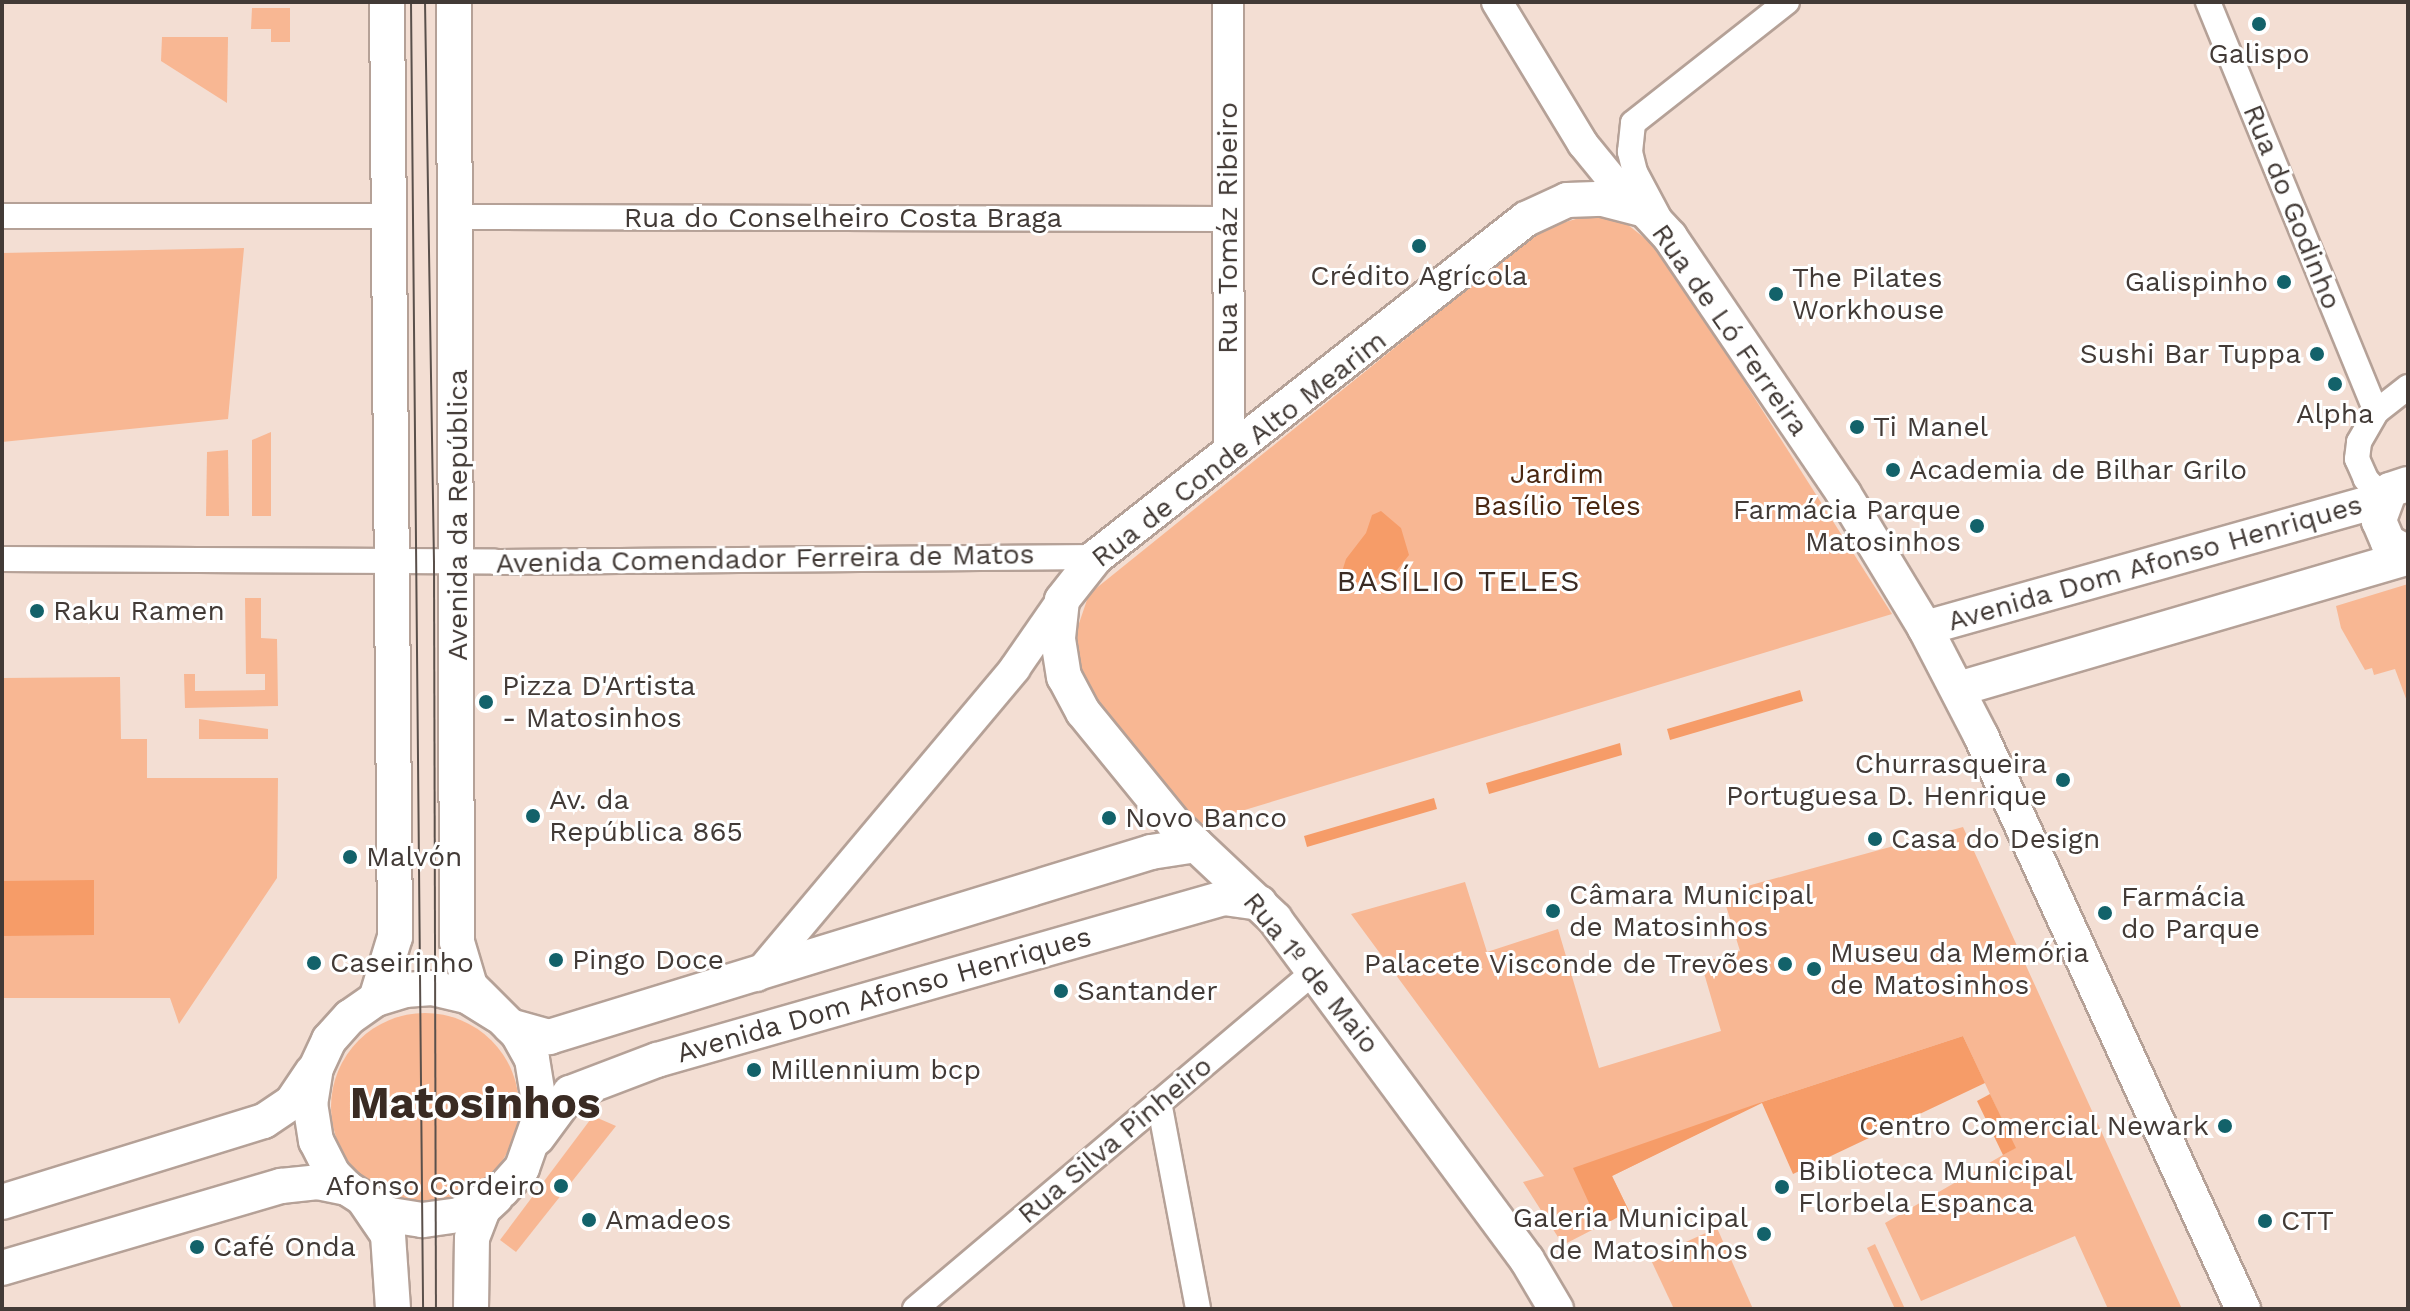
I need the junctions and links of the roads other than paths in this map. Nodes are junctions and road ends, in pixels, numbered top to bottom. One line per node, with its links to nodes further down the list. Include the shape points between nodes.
1 (387, 2): 9 (main road)
2 (454, 2): 10 (main road, Avenida da República)
3 (1228, 2): 11 (street, Rua Tomáz Ribeiro)
4 (1497, 2): 7 (street, Rua de Ló Ferreira, via 1583,144)
5 (1787, 2): 12 (street, via 1633,123 1630,152 1635,172)
6 (2208, 2): 15 (street, Rua do Godinho)
7 (1632, 204): 12 (main road, Rua de Ló Ferreira); 16 (main road, Rua de Conde Alto Mearim, via 1567,200 1526,219)
8 (2, 216): 9 (street)
9 (390, 216): 21 (main road)
10 (458, 217): 11 (street, Rua do Conselheiro Costa Braga); 22 (main road, Avenida da República)
11 (1228, 219): 16 (street, Rua Tomáz Ribeiro)
12 (1670, 237): 24 (main road, Rua de Ló Ferreira, via 1844,494)
13 (2408, 387): 15 (street)
14 (2408, 411): 15 (street)
15 (2376, 412): 17 (street, via 2359,442 2357,459 2366,479)
16 (1229, 453): 19 (main road, Rua de Conde Alto Mearim)
17 (2396, 491): 18 (main road, Avenida Dom Afonso Henriques, via 2382,532); 24 (main road, Avenida Dom Afonso Henriques)
18 (2408, 555): 25 (main road, Avenida Dom Afonso Henriques)
19 (1096, 557): 22 (street, Avenida Comendador Ferreira de Matos); 23 (main road, Rua de Conde Alto Mearim)
20 (2, 559): 21 (street, Avenida Comendador Ferreira de Matos)
21 (392, 561): 22 (street, Avenida Comendador Ferreira de Matos); 30 (main road, via 395,937)
22 (459, 562): 31 (main road, Avenida da República, via 457,942 470,986)
23 (1062, 600): 26 (main road, Rua 1º de Maio, via 1060,658 1072,695); 29 (street, Rua de Conde Alto Mearim, via 1015,668)
24 (1925, 628): 25 (main road, Rua de Ló Ferreira)
25 (1958, 689): 44 (main road, Rua de Ló Ferreira)
26 (1196, 845): 27 (main road, Rua 1º de Maio); 29 (main road, Avenida Dom Afonso Henriques, via 1151,852)
27 (1260, 903): 28 (main road, Rua 1º de Maio); 34 (main road, Avenida Dom Afonso Henriques, via 1224,898 644,1064 570,1093)
28 (1315, 971): 33 (street, Rua Silva Pinheiro); 43 (main road, Rua 1º de Maio, via 1527,1260)
29 (757, 976): 31 (main road, Avenida Dom Afonso Henriques, via 549,1037)
30 (376, 999): 31 (main road, Avenida da República, via 432,988 467,996); 32 (main road, Avenida da República, via 329,1040)
31 (504, 1020): 34 (main road, Avenida da República, via 532,1059 540,1086)
32 (316, 1068): 36 (main road, Avenida da República, via 310,1105 316,1141); 37 (main road, via 292,1102 264,1121)
33 (1159, 1102): 41 (street, Rua Silva Pinheiro); 42 (street)
34 (535, 1142): 35 (main road, Avenida da República)
35 (502, 1190): 36 (main road, Avenida da República, via 482,1205 435,1220 389,1215); 40 (main road, via 483,1209 472,1238)
36 (354, 1193): 38 (main road, via 318,1182 281,1186); 39 (main road, via 388,1235)
37 (2, 1202)
38 (2, 1268)
39 (393, 1309)
40 (471, 1309)
41 (915, 1309)
42 (1198, 1309)
43 (1556, 1309)
44 (2243, 1309)

